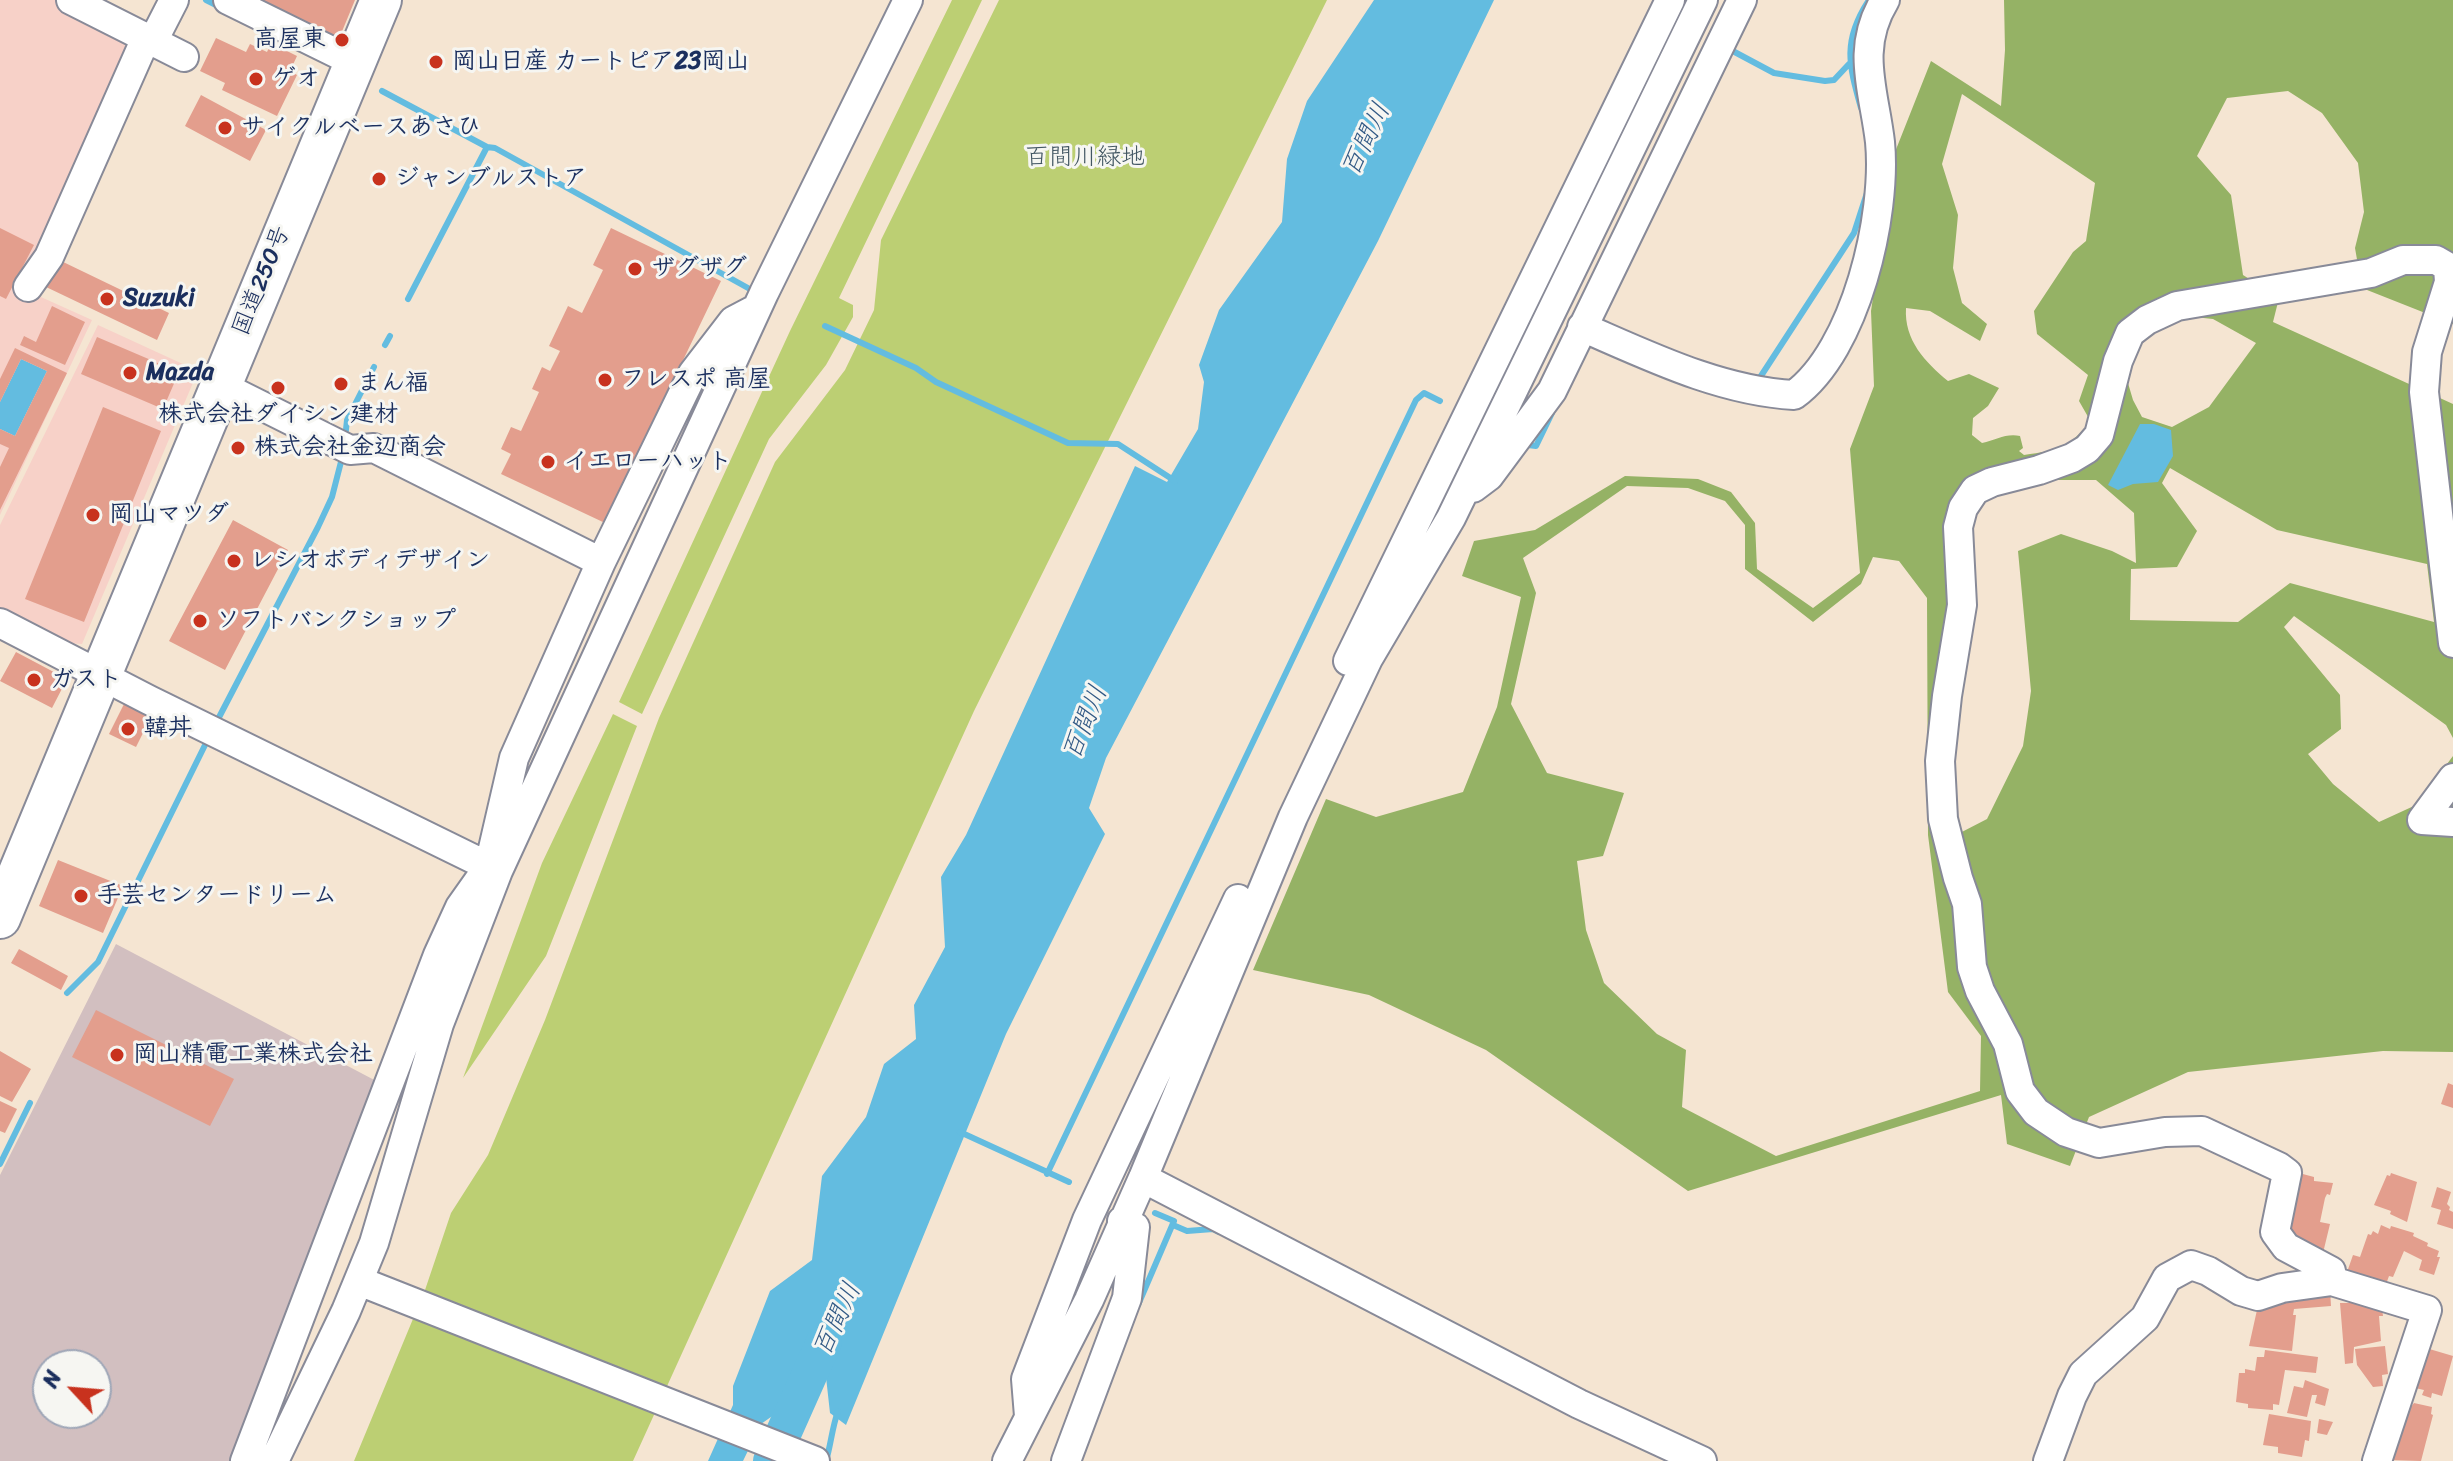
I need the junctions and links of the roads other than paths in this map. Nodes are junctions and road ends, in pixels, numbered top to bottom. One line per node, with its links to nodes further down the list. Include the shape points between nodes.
1 (71, 0): 10 (street)
2 (174, 0): 10 (street)
3 (228, 0): 12 (street)
4 (381, 0): 12 (highway, 国道250号)
5 (908, 0): 14 (street)
6 (1670, 0): 30 (street, via 1385,582 1087,1220 1026,1379)
7 (1703, 0): 17 (street)
8 (1742, 0): 15 (street)
9 (1885, 0): 15 (street, via 1868,39 1880,144 1875,235 1837,344 1806,387 1794,395 1750,388 1664,362)
10 (150, 40): 11 (street); 13 (street, via 49,257)
11 (184, 57)
12 (354, 62): 16 (highway, 国道250号)
13 (28, 287)
14 (757, 308): 18 (street, via 733,321 693,373); 24 (street)
15 (1588, 330): 17 (street, via 1552,391 1489,476)
16 (220, 385): 18 (street, via 344,447 374,448); 21 (highway, 国道250号)
17 (1464, 491): 26 (street, via 1368,659 1293,817)
18 (601, 562): 24 (street, via 514,758)
19 (0, 623): 21 (street)
20 (2453, 643): 29 (street, via 2424,392 2427,352 2449,282 2448,267 2436,260 2403,260 2357,276 2177,306 2147,320 2130,333 2099,435 2087,449 1975,490 1958,527 1962,605 1940,761 1943,819 1967,904 1972,967 2008,1044 2020,1091 2036,1112 2066,1132 2099,1143 2202,1131 2279,1167 2287,1173 2275,1232 2286,1247 2331,1271)
21 (101, 674): 24 (street); 25 (highway, 国道250号)
22 (2453, 778): 23 (street, via 2422,820)
23 (2453, 822)
24 (493, 868): 28 (street); 31 (street, via 460,907 438,955)
25 (0, 918)
26 (1143, 1178): 27 (street); 36 (street, via 1579,1404)
27 (1122, 1221): 30 (street); 35 (street, via 1135,1227 1127,1298)
28 (359, 1281): 32 (street); 33 (street)
29 (2332, 1281): 37 (street, via 2258,1296 2191,1265 2167,1278 2145,1318 2083,1374); 38 (street, via 2427,1310)
30 (1030, 1417): 34 (street)
31 (245, 1461)
32 (274, 1461)
33 (815, 1461)
34 (1007, 1461)
35 (1066, 1461)
36 (1702, 1461)
37 (2048, 1461)
38 (2377, 1461)

